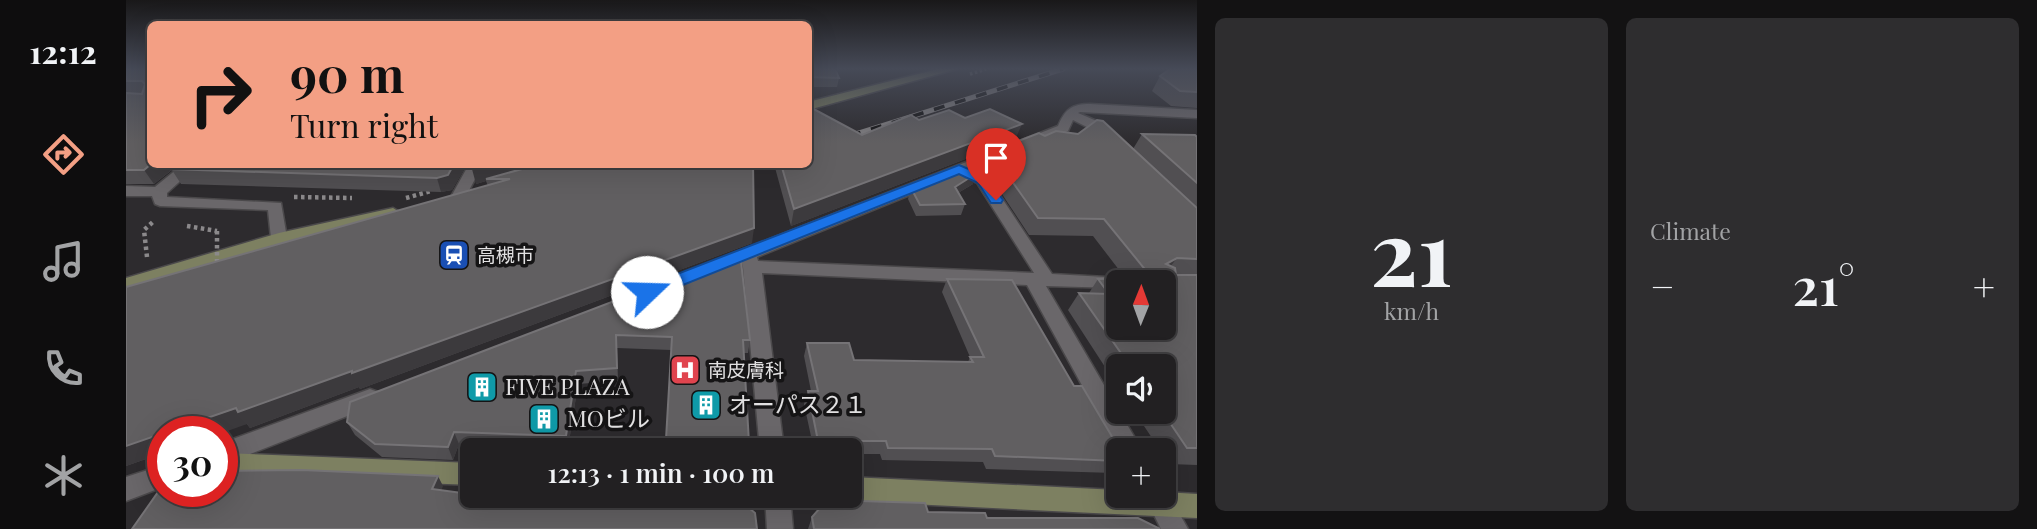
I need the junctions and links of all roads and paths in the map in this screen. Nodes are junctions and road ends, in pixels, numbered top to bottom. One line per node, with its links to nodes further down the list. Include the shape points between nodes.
1 (856, 94): 2 (street)
2 (812, 105)
3 (1069, 114): 4 (street, via 1077,108); 5 (street, via 1094,125); 8 (street, via 1063,128)
4 (1197, 114)
5 (1122, 152)
6 (187, 168): 12 (street)
7 (474, 168): 9 (street)
8 (959, 169): 22 (street); 25 (street, via 983,180)
9 (468, 180): 10 (street, via 454,197); 16 (path)
10 (487, 188)
11 (126, 191): 12 (street)
12 (159, 192): 15 (street, via 160,201)
13 (292, 197): 14 (path)
14 (359, 199)
15 (175, 202): 17 (path); 20 (street, via 275,206)
16 (405, 204): 20 (street)
17 (154, 221): 18 (path); 21 (path, via 144,230)
18 (164, 222)
19 (178, 224): 24 (path, bridge, via 217,231)
20 (279, 238): 27 (street)
21 (148, 258)
22 (749, 261): 23 (street); 25 (street); 29 (street)
23 (708, 269)
24 (217, 277)
25 (1040, 279): 26 (street); 30 (street)
26 (1106, 282)
27 (126, 284)
28 (388, 391): 31 (street)
29 (771, 438)
30 (1124, 438)
31 (238, 448)
32 (238, 465): 33 (street)
33 (460, 474)
34 (147, 482): 35 (street)
35 (126, 489)
36 (862, 489): 37 (street)
37 (1106, 498)
38 (1176, 503): 39 (street)
39 (1197, 506)
40 (778, 508): 42 (street)
41 (1163, 508): 43 (street)
42 (780, 529)
43 (1175, 529)

